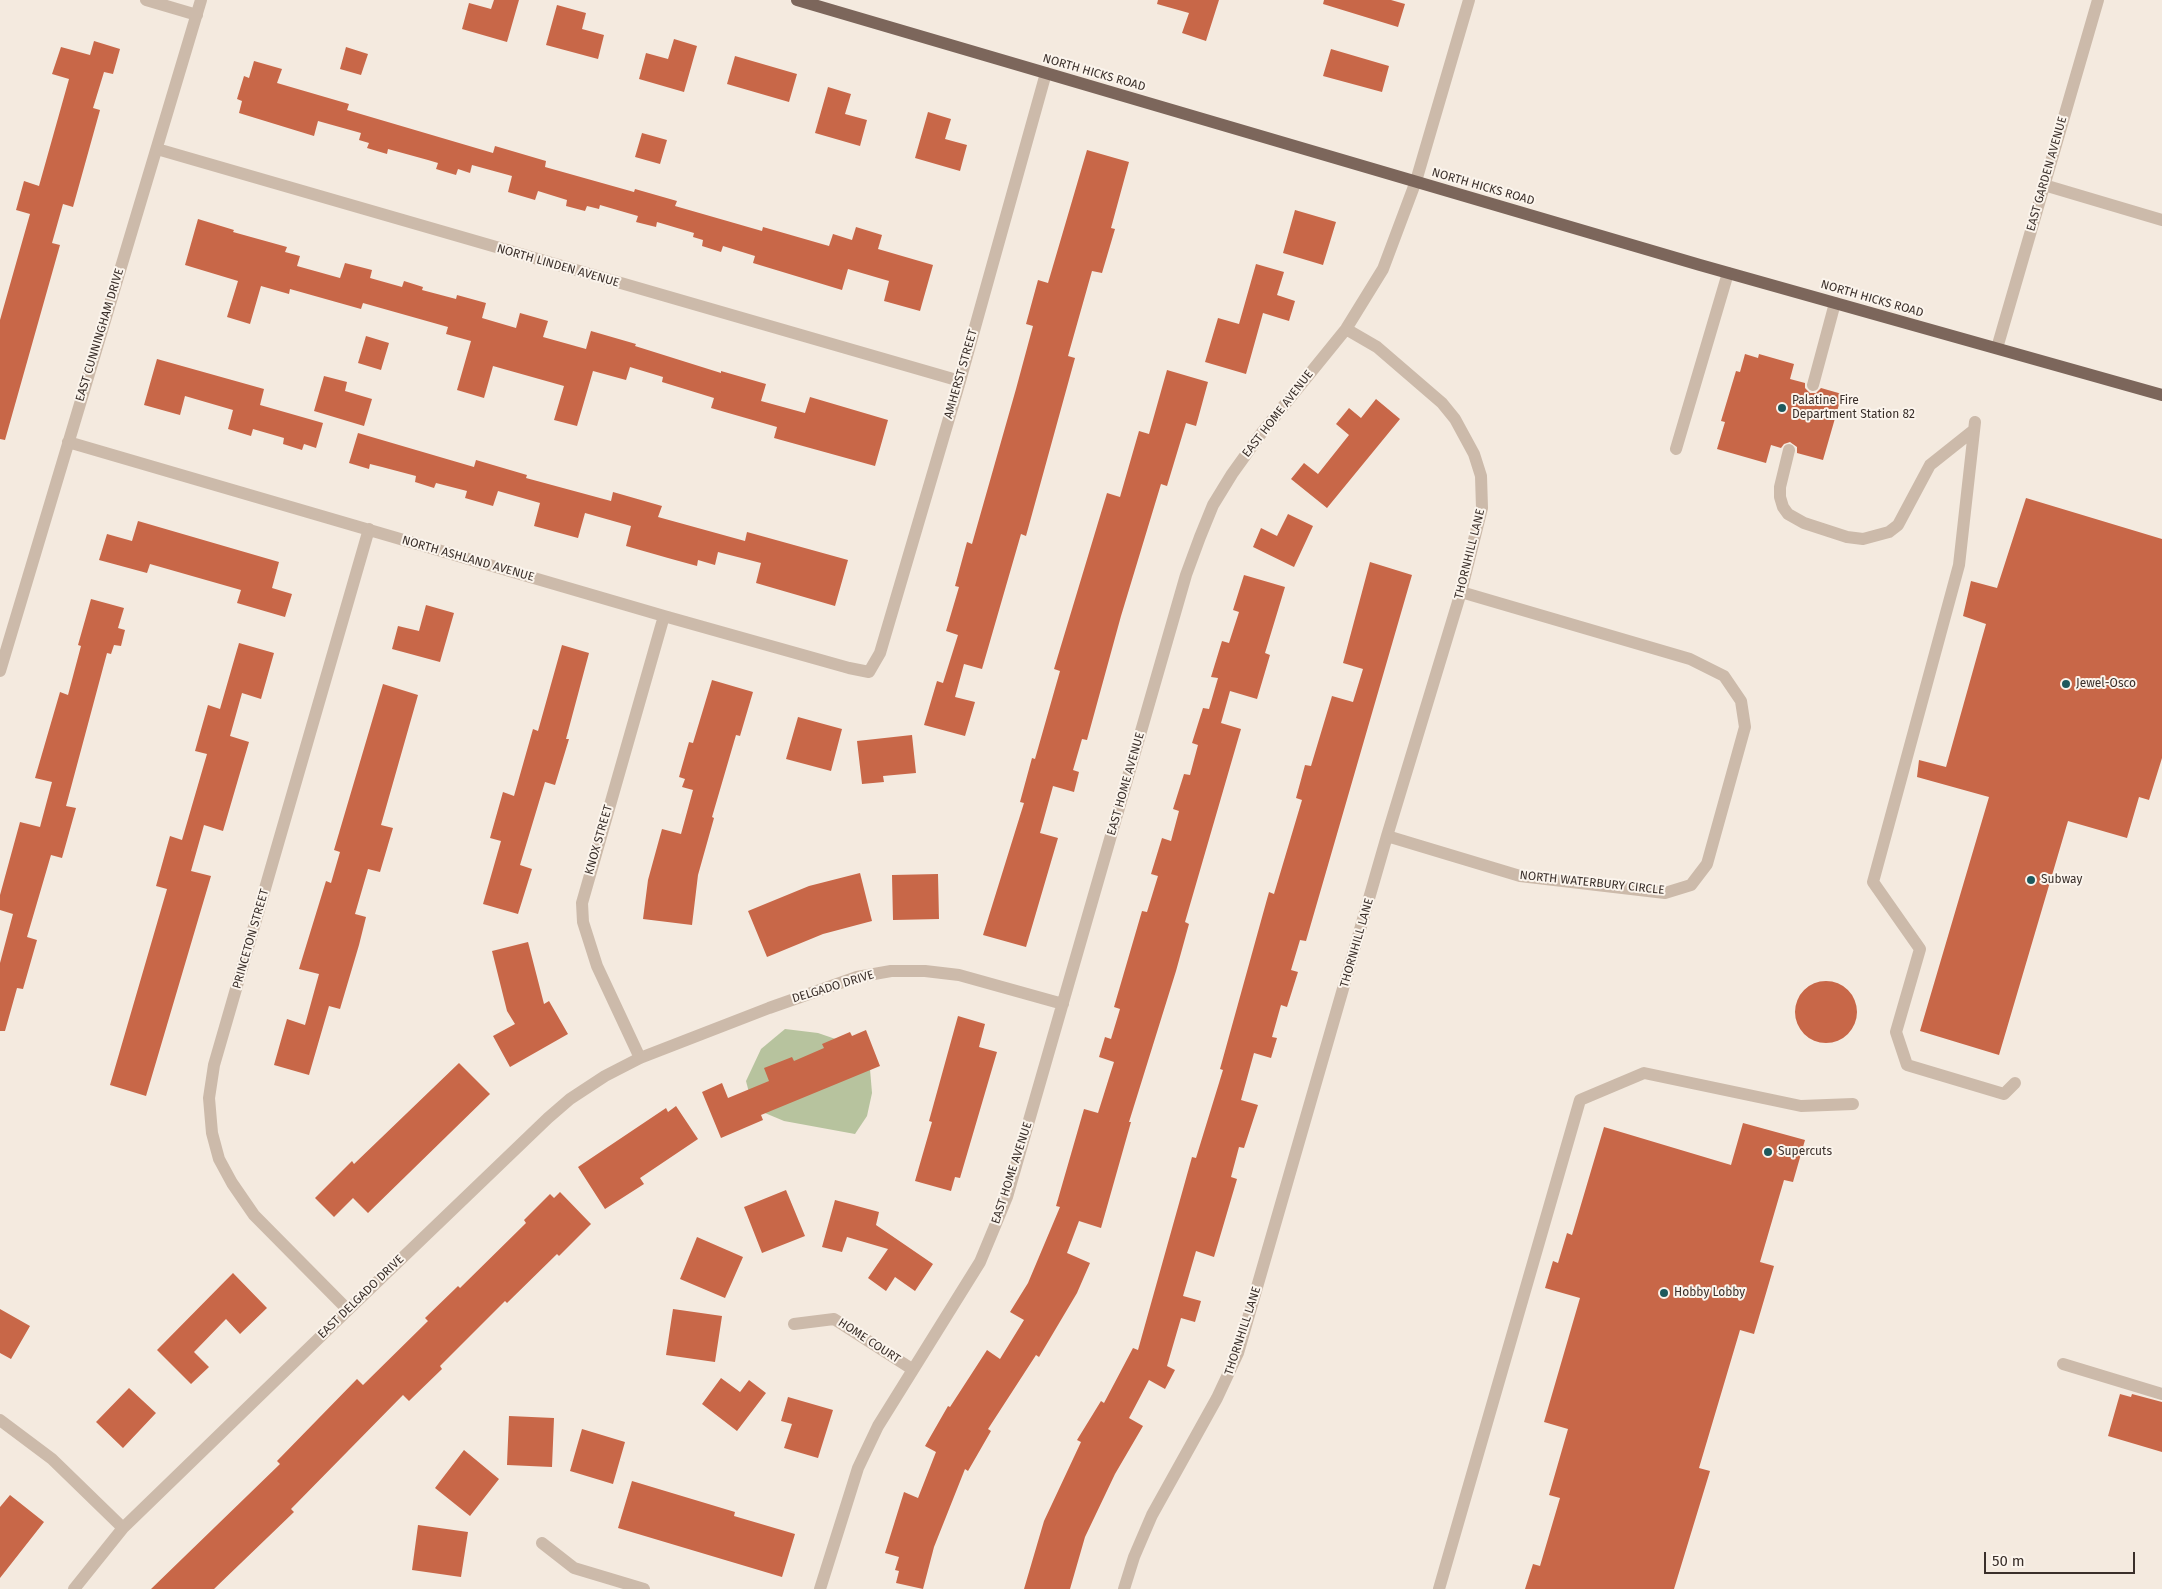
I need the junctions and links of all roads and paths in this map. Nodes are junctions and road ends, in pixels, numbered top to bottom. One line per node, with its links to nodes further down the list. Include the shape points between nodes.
1 (146, 0): 7 (street)
2 (201, 0): 7 (street, EAST CUNNINGHAM DRIVE)
3 (797, 0): 6 (main road, NORTH HICKS ROAD)
4 (1469, 0): 10 (street, EAST HOME AVENUE)
5 (2098, 0): 11 (street, EAST GARDEN AVENUE)
6 (832, 5): 8 (main road, NORTH HICKS ROAD)
7 (197, 15): 9 (street, EAST CUNNINGHAM DRIVE)
8 (1046, 73): 10 (main road, NORTH HICKS ROAD); 17 (street, AMHERST STREET)
9 (156, 150): 17 (street, NORTH LINDEN AVENUE); 20 (street, EAST CUNNINGHAM DRIVE)
10 (1416, 182): 13 (main road, NORTH HICKS ROAD); 15 (street, EAST HOME AVENUE, via 1383,269)
11 (2044, 185): 12 (street); 16 (street, EAST GARDEN AVENUE)
12 (2162, 220)
13 (1728, 273): 14 (main road, NORTH HICKS ROAD); 21 (street)
14 (1835, 303): 16 (main road, NORTH HICKS ROAD); 18 (street)
15 (1346, 328): 24 (street, THORNHILL LANE, via 1377,346 1442,403 1455,419 1474,454 1480,476 1482,508); 29 (street, EAST HOME AVENUE, via 1232,474 1213,505 1200,536)
16 (1997, 348): 19 (main road, NORTH HICKS ROAD)
17 (960, 381): 27 (street, AMHERST STREET, via 880,653)
18 (1813, 385)
19 (2162, 395)
20 (68, 442): 23 (street, NORTH ASHLAND AVENUE); 26 (street, EAST CUNNINGHAM DRIVE)
21 (1676, 449)
22 (1789, 450): 31 (street, via 1780,487 1780,497 1788,514 1804,524 1863,539 1889,532 1898,525 1930,465 1974,426 1959,565 1873,882 1920,949 1896,1032 1907,1064 2004,1094)
23 (369, 529): 25 (street, NORTH ASHLAND AVENUE); 33 (street, PRINCETON STREET, via 214,1065 209,1098 212,1132 219,1159 232,1183 254,1215)
24 (1461, 592): 28 (street, THORNHILL LANE); 28 (street, NORTH WATERBURY CIRCLE, via 1690,659 1724,676 1740,701 1745,727 1706,864 1691,885 1665,893 1520,876)
25 (664, 616): 27 (street, NORTH ASHLAND AVENUE); 30 (street, KNOX STREET, via 582,903 583,922 597,966)
26 (0, 671)
27 (869, 672)
28 (1387, 836): 44 (street, THORNHILL LANE, via 1238,1354 1152,1515)
29 (1063, 1004): 30 (street, DELGADO DRIVE, via 959,975 891,971 848,980); 36 (street, EAST HOME AVENUE, via 1006,1197 980,1262)
30 (640, 1058): 33 (street, EAST DELGADO DRIVE, via 570,1099)
31 (2015, 1083)
32 (1853, 1104): 45 (street, via 1801,1106 1644,1073 1580,1100)
33 (348, 1310): 39 (street, EAST DELGADO DRIVE)
34 (794, 1324): 36 (street, HOME COURT, via 834,1319)
35 (2064, 1364): 37 (street)
36 (912, 1369): 43 (street, EAST HOME AVENUE, via 878,1426 858,1468)
37 (2162, 1394)
38 (0, 1420): 39 (street, via 52,1458)
39 (123, 1528): 41 (street, EAST DELGADO DRIVE)
40 (542, 1543): 42 (street, via 574,1568)
41 (74, 1589)
42 (644, 1589)
43 (820, 1589)
44 (1124, 1589)
45 (1439, 1589)

